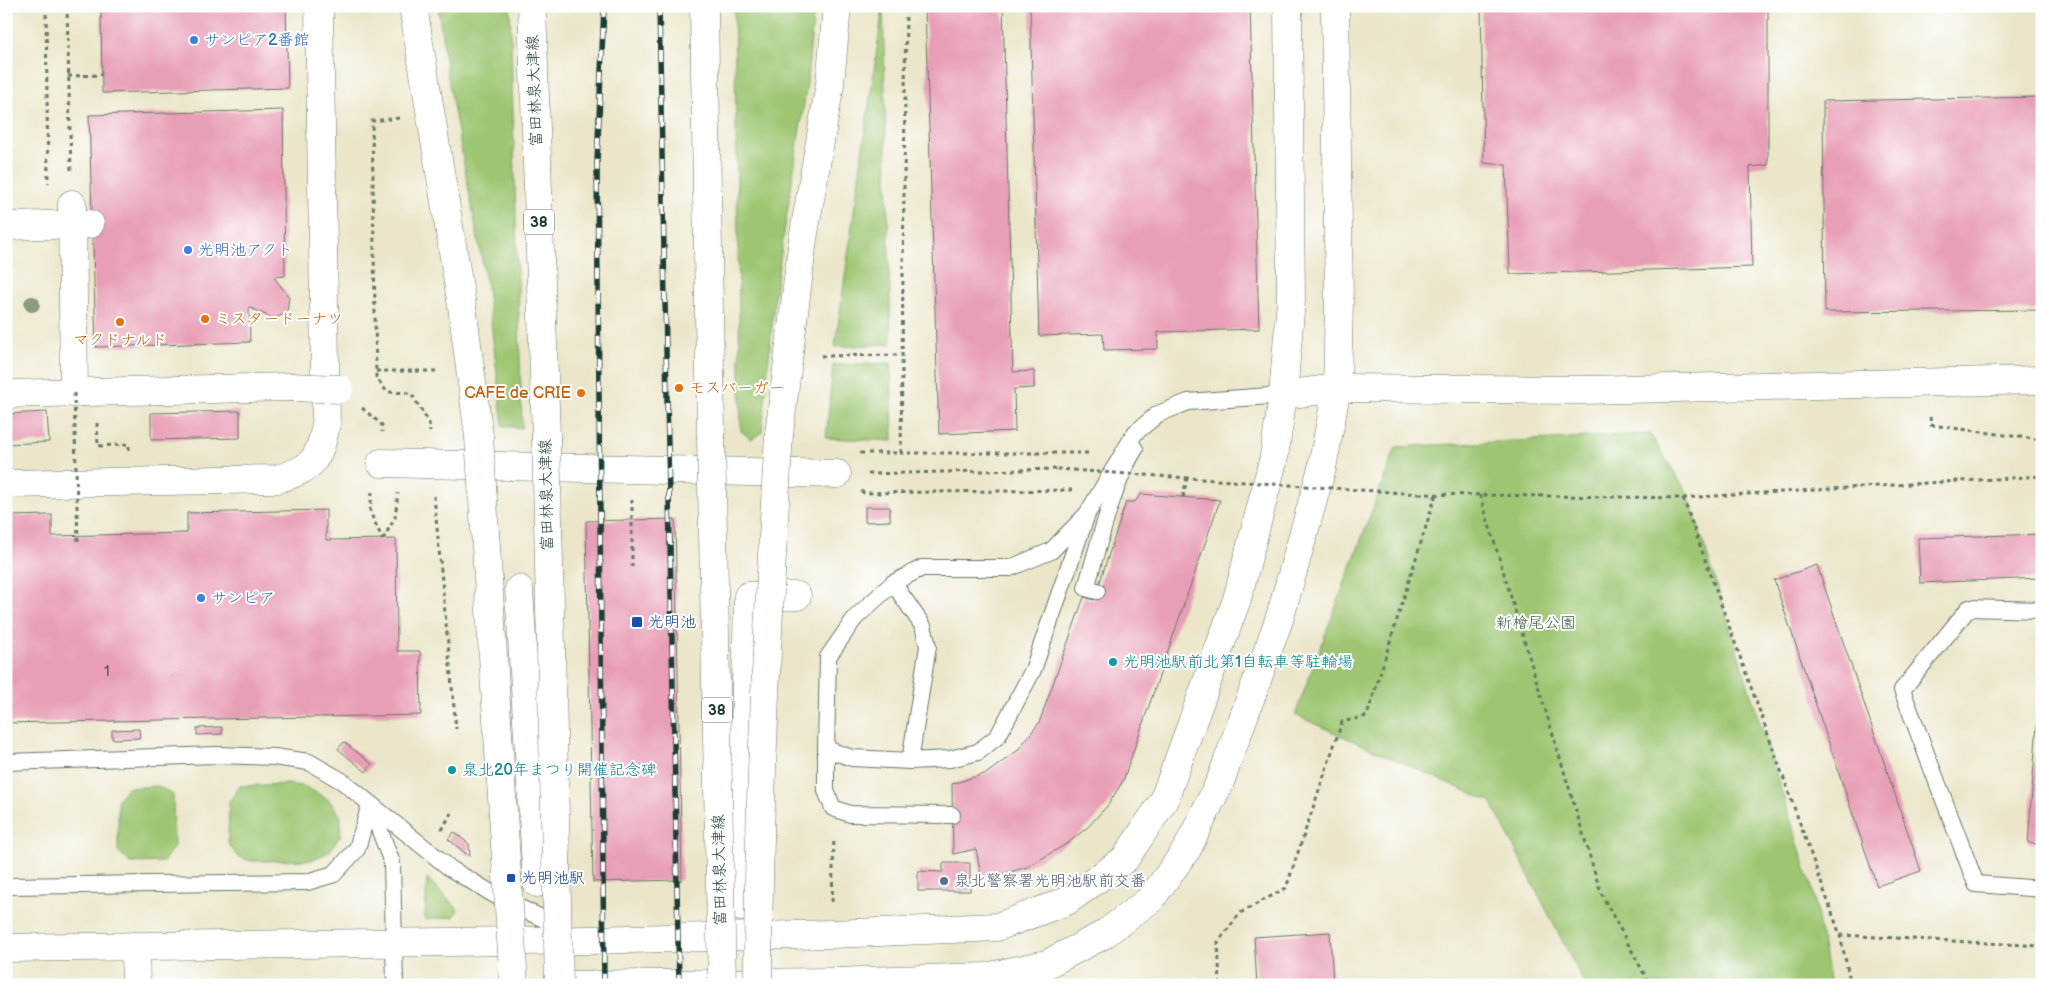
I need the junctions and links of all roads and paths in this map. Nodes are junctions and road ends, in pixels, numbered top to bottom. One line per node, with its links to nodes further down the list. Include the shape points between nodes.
1 (46, 6): 14 (path)
2 (67, 6): 12 (path)
3 (319, 6): 40 (street, via 326,424 321,450 302,472 276,479)
4 (413, 6): 78 (street, bridge, via 462,306 479,437)
5 (532, 6): 79 (street, 富田林泉大津線 / 38, bridge)
6 (704, 6): 80 (street, 富田林泉大津線 / 38, bridge)
7 (837, 6): 81 (street, bridge, via 830,84 803,240 779,434 758,848)
8 (906, 6): 17 (path)
9 (1288, 6): 26 (street, via 1291,300)
10 (1335, 6): 22 (street)
11 (102, 75): 12 (path)
12 (68, 76): 15 (path)
13 (399, 118): 19 (path, via 372,121)
14 (48, 187)
15 (78, 218): 16 (street); 24 (street)
16 (6, 226)
17 (903, 355): 18 (path); 33 (path)
18 (818, 356)
19 (376, 371): 20 (path); 31 (path, via 376,377 387,392 411,393 429,423)
20 (441, 371)
21 (2042, 380): 22 (street, via 1583,390)
22 (1337, 388): 26 (street); 79 (street, via 1322,468 1280,617 1220,782 1187,849 1151,899 1103,935 1047,964 986,977)
23 (339, 389): 24 (street, bridge, via 291,387)
24 (74, 393): 25 (street); 49 (path, bridge)
25 (6, 394)
26 (1283, 395): 27 (lane, via 1188,402); 71 (street, via 1274,456 1237,599 1164,800 1125,859 1068,902 997,928)
27 (1158, 414): 47 (lane, via 1134,433); 53 (lane, via 1130,458 1113,503 1086,588)
28 (1930, 417): 30 (path, via 1931,425)
29 (97, 420): 32 (path, via 98,446)
30 (2042, 440)
31 (432, 441)
32 (122, 444)
33 (901, 453): 34 (path); 37 (path, via 859,453)
34 (1092, 453)
35 (390, 463): 36 (street); 44 (path, via 395,518 383,540 370,512)
36 (632, 469): 37 (street); 50 (path)
37 (837, 474): 39 (path, bridge, via 1057,469); 41 (path, via 864,493)
38 (2042, 476): 46 (path)
39 (1187, 478): 42 (path, bridge); 45 (path)
40 (6, 484)
41 (1073, 490)
42 (1436, 494): 43 (path); 82 (path, via 1367,716 1342,722 1286,888 1240,913 1218,942)
43 (1480, 495): 46 (path); 83 (path, via 1601,893)
44 (371, 496)
45 (1183, 497)
46 (1683, 498): 70 (path)
47 (1087, 514): 51 (lane, via 1051,551 1010,568 922,568); 58 (lane, via 1033,670 998,736 978,752 950,759)
48 (436, 532): 56 (path)
49 (78, 545)
50 (632, 567)
51 (893, 583): 57 (lane, via 855,618 828,657); 58 (lane, via 923,626 928,646)
52 (520, 590): 65 (street)
53 (1097, 591)
54 (797, 596): 68 (street, via 748,596)
55 (2042, 610): 67 (lane, via 1969,608 1902,690 1976,884)
56 (456, 729)
57 (826, 748): 58 (lane, via 852,758); 62 (lane, via 826,791 833,808 850,814)
58 (910, 761)
59 (6, 762): 60 (lane, via 217,755 274,757 309,762 342,781)
60 (370, 804): 66 (lane, via 357,850 334,874 307,882); 71 (lane, via 451,869 502,900); 72 (lane, via 392,863)
61 (451, 813): 63 (path)
62 (952, 815)
63 (442, 830)
64 (834, 838): 69 (path)
65 (537, 883)
66 (6, 886)
67 (2042, 888)
68 (741, 907)
69 (831, 908)
70 (1840, 935): 74 (path); 84 (path)
71 (590, 940): 72 (street)
72 (395, 941): 73 (street); 77 (lane)
73 (135, 946): 75 (street); 76 (street)
74 (2042, 946)
75 (6, 948)
76 (136, 985)
77 (395, 985)
78 (514, 985)
79 (559, 985)
80 (722, 985)
81 (758, 985)
82 (1220, 985)
83 (1650, 985)
84 (1851, 985)

